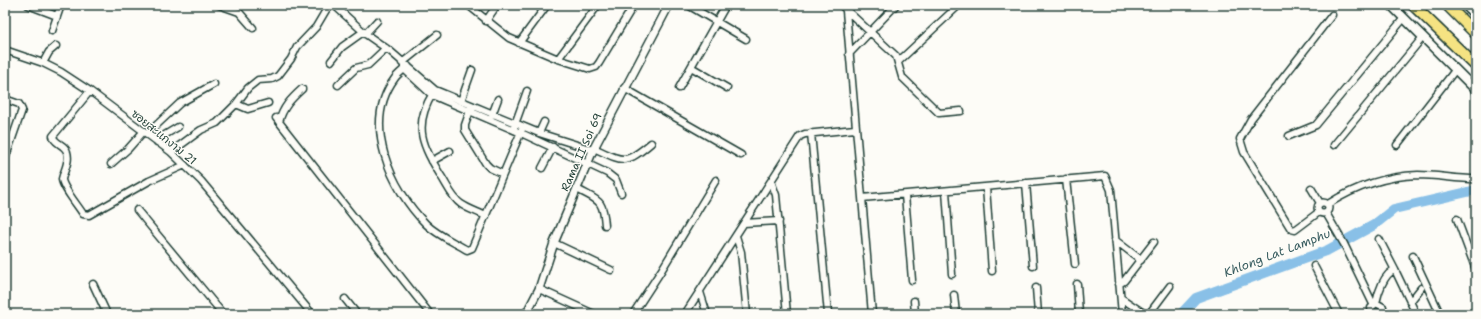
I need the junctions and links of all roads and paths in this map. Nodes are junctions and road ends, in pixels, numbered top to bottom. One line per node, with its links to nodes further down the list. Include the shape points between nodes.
1 (28, 5): 21 (street)
2 (61, 5): 24 (street)
3 (219, 5): 30 (street, via 239,12)
4 (329, 5): 66 (street, via 316,27 297,47 278,76 258,80)
5 (334, 5): 32 (street)
6 (468, 5): 28 (street)
7 (497, 5): 28 (street)
8 (547, 5): 38 (street)
9 (598, 5): 43 (street)
10 (632, 5): 43 (street, via 596,67 585,68)
11 (669, 5): 54 (street, Rama II Soi 69)
12 (688, 5): 29 (street)
13 (726, 5): 29 (street)
14 (841, 5): 22 (street)
15 (896, 5): 33 (street)
16 (959, 5): 45 (street)
17 (1391, 5): 26 (main road)
18 (1413, 5): 48 (highway)
19 (1447, 5): 34 (highway)
20 (1465, 5): 25 (main road)
21 (37, 7): 24 (street)
22 (846, 10): 33 (street); 42 (street)
23 (1332, 15): 111 (street, via 1251,119 1240,139 1244,152 1291,229 1295,230)
24 (57, 16): 31 (street)
25 (1476, 16)
26 (1404, 18): 36 (main road); 78 (street, via 1316,125)
27 (377, 21): 32 (street)
28 (486, 21): 38 (street)
29 (717, 22): 37 (street); 49 (street)
30 (253, 28)
31 (52, 31)
32 (364, 33): 40 (street); 44 (street, via 342,47)
33 (870, 33): 42 (street); 45 (street)
34 (1476, 34)
35 (437, 35): 47 (street)
36 (1423, 37): 50 (main road); 82 (street)
37 (746, 39)
38 (518, 43): 43 (street)
39 (56, 46): 46 (street)
40 (386, 48): 47 (street); 53 (street, via 368,65 356,68)
41 (5, 50): 46 (street, ซอยสะแกงาม 21)
42 (849, 54): 73 (street)
43 (558, 60)
44 (331, 61)
45 (898, 61): 68 (street, via 902,77 939,113)
46 (43, 63): 60 (street, ซอยสะแกงาม 21)
47 (405, 65): 61 (street); 112 (street, via 395,78 382,105 381,136 393,178 426,224 467,250 472,248)
48 (1476, 66)
49 (691, 67): 55 (street); 56 (street)
50 (1456, 69): 58 (main road); 83 (street)
51 (472, 70): 64 (street)
52 (214, 84): 75 (street, via 180,103)
53 (338, 85)
54 (624, 88): 85 (street, Rama II Soi 69); 88 (street)
55 (679, 88)
56 (727, 88)
57 (302, 89): 152 (street, via 286,104 278,120)
58 (1476, 90)
59 (527, 91): 72 (street)
60 (90, 92): 75 (street, ซอยสะแกงาม 21); 93 (street, via 53,136 67,152 68,162 62,181 64,187 83,214 89,215 149,181)
61 (433, 93): 64 (street); 67 (street); 90 (street, via 422,115 421,134)
62 (5, 99): 81 (street, via 19,104 22,110)
63 (498, 99): 69 (street)
64 (461, 101): 67 (street)
65 (268, 102): 66 (street, via 248,109)
66 (236, 104): 87 (street, via 217,123 201,130)
67 (471, 109): 69 (street); 72 (street); 95 (street, via 465,125 466,132 486,164)
68 (961, 110)
69 (492, 115): 72 (street)
70 (544, 122): 76 (street)
71 (178, 127): 79 (street)
72 (514, 127): 74 (street)
73 (855, 129): 77 (street); 107 (street)
74 (522, 130): 76 (street); 84 (street); 95 (street)
75 (145, 133): 79 (street, ซอยสะแกงาม 21); 91 (street)
76 (539, 133): 85 (street)
77 (811, 133): 99 (street, via 802,135 797,140); 160 (street)
78 (1289, 136)
79 (157, 142): 87 (street, ซอยสะแกงาม 21)
80 (651, 143): 85 (street, via 634,157 626,159 618,159)
81 (7, 144): 89 (street)
82 (1334, 145)
83 (1397, 145)
84 (553, 147): 92 (street); 94 (street)
85 (594, 149): 92 (street, Rama II Soi 69)
86 (450, 151): 90 (street)
87 (171, 152): 93 (street, ซอยสะแกงาม 21)
88 (740, 155)
89 (5, 158)
90 (432, 161): 112 (street, via 460,204)
91 (111, 164)
92 (587, 164): 103 (street, Rama II Soi 69); 105 (street, via 612,176)
93 (185, 165): 150 (street, ซอยสะแกงาม 21)
94 (542, 168)
95 (503, 174): 112 (street)
96 (1066, 179): 100 (street); 119 (street, via 1103,176 1107,178 1111,190); 125 (street)
97 (1476, 179): 109 (street, via 1419,175 1396,177 1348,192)
98 (716, 180): 155 (street)
99 (771, 181): 114 (street, via 776,195); 115 (street)
100 (1026, 183): 101 (street); 126 (street)
101 (986, 187): 104 (street); 131 (street)
102 (1311, 188): 108 (street)
103 (577, 189): 116 (street, via 601,203); 121 (street, Rama II Soi 69)
104 (946, 191): 106 (street); 132 (street)
105 (621, 193)
106 (905, 195): 107 (street); 133 (street)
107 (862, 198): 161 (street)
108 (1320, 203): 109 (street); 111 (street, via 1318,207)
109 (1328, 204): 111 (street, via 1329,208)
110 (137, 210): 149 (street)
111 (1323, 212): 147 (street, via 1338,233)
112 (486, 216)
113 (1457, 219): 124 (street)
114 (779, 221): 115 (street); 159 (street)
115 (744, 223): 117 (street)
116 (605, 225)
117 (736, 236): 141 (street); 158 (street, via 741,252)
118 (1379, 239): 129 (street)
119 (1115, 240): 123 (street); 136 (street)
120 (1154, 242): 123 (street)
121 (554, 243): 128 (street); 140 (street, Rama II Soi 69)
122 (1413, 256): 173 (street)
123 (1141, 260): 136 (street)
124 (1475, 262): 130 (street)
125 (1075, 264)
126 (1033, 266)
127 (1314, 266): 169 (street)
128 (611, 270)
129 (1395, 270): 146 (street); 147 (street, via 1389,272)
130 (1476, 270)
131 (992, 271)
132 (952, 274)
133 (912, 280)
134 (93, 284): 148 (street)
135 (1077, 284): 165 (street)
136 (1119, 284): 143 (street)
137 (1170, 286): 168 (street)
138 (1036, 288): 164 (street)
139 (1421, 288): 146 (street)
140 (538, 289): 153 (street, Rama II Soi 69); 154 (street)
141 (700, 292): 156 (street); 157 (street)
142 (954, 295): 163 (street)
143 (1121, 298): 166 (street); 167 (street)
144 (345, 299): 151 (street)
145 (914, 301): 162 (street)
146 (1410, 302): 172 (street)
147 (1375, 304): 170 (street, via 1371,308); 171 (street, via 1383,307)
148 (107, 314)
149 (224, 314)
150 (312, 314)
151 (357, 314)
152 (430, 314)
153 (526, 314)
154 (594, 314)
155 (633, 314)
156 (685, 314)
157 (706, 314)
158 (747, 314)
159 (788, 314)
160 (828, 314)
161 (872, 314)
162 (915, 314)
163 (956, 314)
164 (1038, 314)
165 (1079, 314)
166 (1122, 314)
167 (1145, 314)
168 (1149, 314)
169 (1339, 314)
170 (1371, 314)
171 (1381, 314)
172 (1416, 314)
173 (1440, 314)

